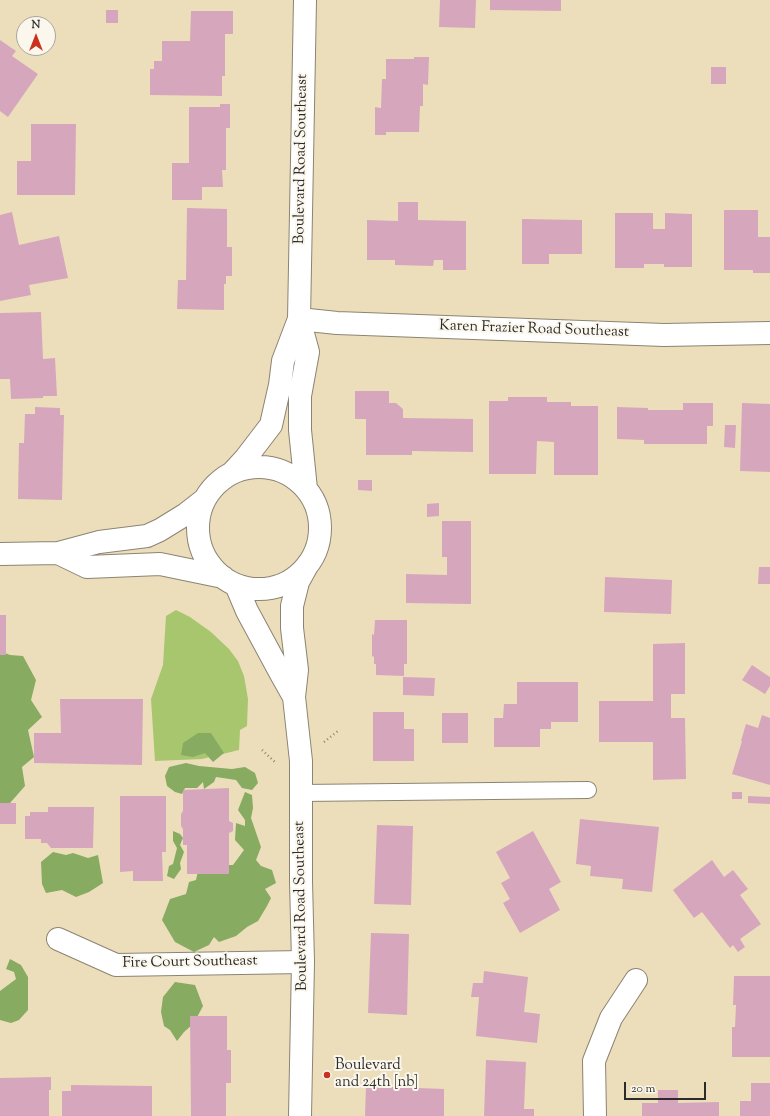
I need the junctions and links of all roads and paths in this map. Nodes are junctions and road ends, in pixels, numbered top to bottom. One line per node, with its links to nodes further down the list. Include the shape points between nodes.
1 (305, 0): 2 (street, Boulevard Road Southeast)
2 (299, 319): 3 (street, Karen Frazier Road Southeast, via 337,323 664,335); 4 (street, Boulevard Road Southeast, via 283,361 271,424); 5 (street, Boulevard Road Southeast, via 308,352 300,396 300,430)
3 (770, 333)
4 (233, 472): 5 (street, via 252,467 272,468 291,476); 6 (street, via 216,484)
5 (306, 489): 9 (street, via 316,506 320,526 318,546)
6 (204, 500): 7 (street, via 186,514 147,536 99,542); 10 (street, via 198,519 198,539 206,558)
7 (58, 553): 8 (street); 10 (street, via 87,566 160,564)
8 (0, 554)
9 (308, 564): 10 (street, via 294,578 276,587 256,589); 11 (street, Boulevard Road Southeast, via 298,582 292,606 297,670)
10 (229, 581): 11 (street, Boulevard Road Southeast)
11 (294, 697): 13 (street, Boulevard Road Southeast, via 301,761)
12 (588, 790): 13 (lane)
13 (301, 793): 15 (street, Boulevard Road Southeast)
14 (58, 939): 15 (street, Fire Court Southeast, via 116,965)
15 (303, 962): 17 (street, Boulevard Road Southeast)
16 (636, 980): 18 (street, via 611,1018 594,1061)
17 (300, 1116)
18 (595, 1116)

